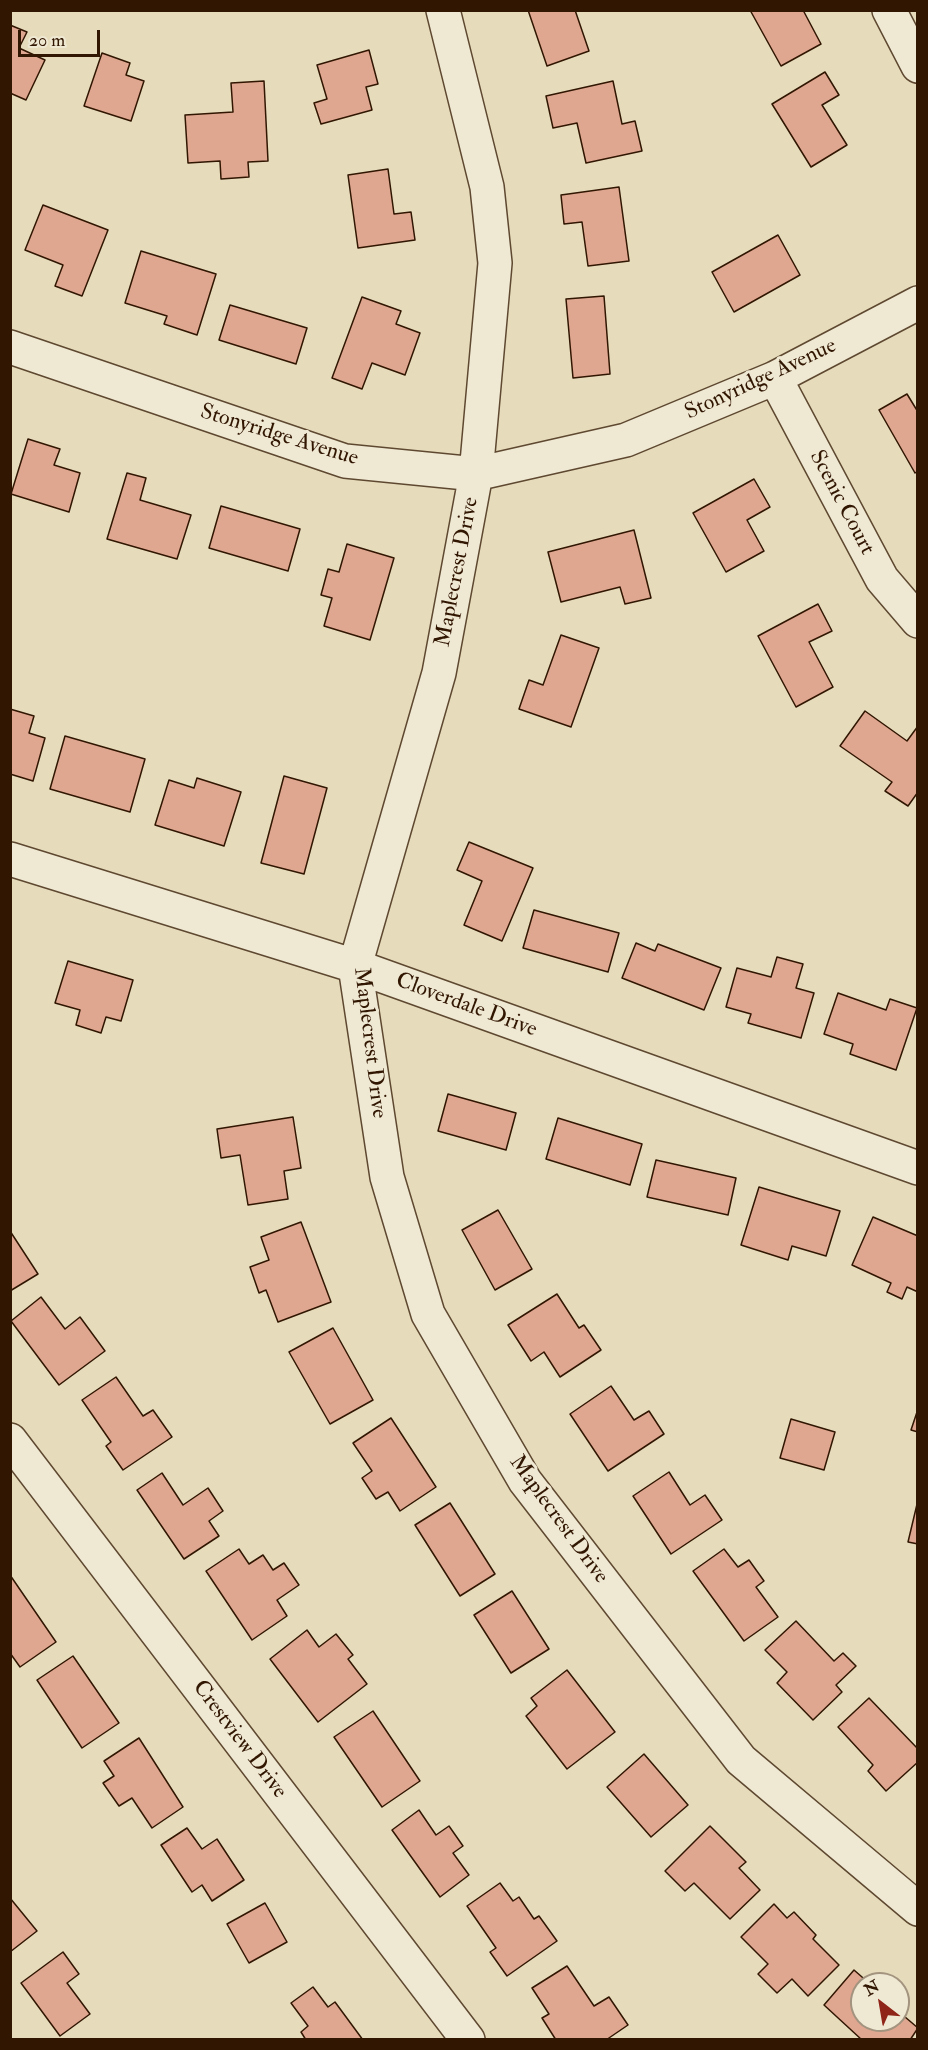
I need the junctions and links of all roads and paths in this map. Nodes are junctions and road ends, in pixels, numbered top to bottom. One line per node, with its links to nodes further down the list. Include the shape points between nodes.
1 (442, 10): 7 (street, Maplecrest Drive, via 487,187 495,263)
2 (889, 10): 3 (street)
3 (918, 66)
4 (918, 303): 6 (street, Stonyridge Avenue)
5 (10, 347): 7 (street, Stonyridge Avenue, via 345,461)
6 (775, 378): 7 (street, Stonyridge Avenue, via 626,440); 8 (street, Scenic Court, via 882,579)
7 (476, 474): 10 (street, Maplecrest Drive, via 439,674)
8 (918, 621)
9 (10, 859): 10 (street, Cloverdale Drive)
10 (355, 966): 11 (street, Cloverdale Drive); 13 (street, Maplecrest Drive, via 387,1177 428,1314 525,1481 741,1760)
11 (918, 1168)
12 (10, 1440): 14 (street, Crestview Drive)
13 (918, 1910)
14 (468, 2040)

